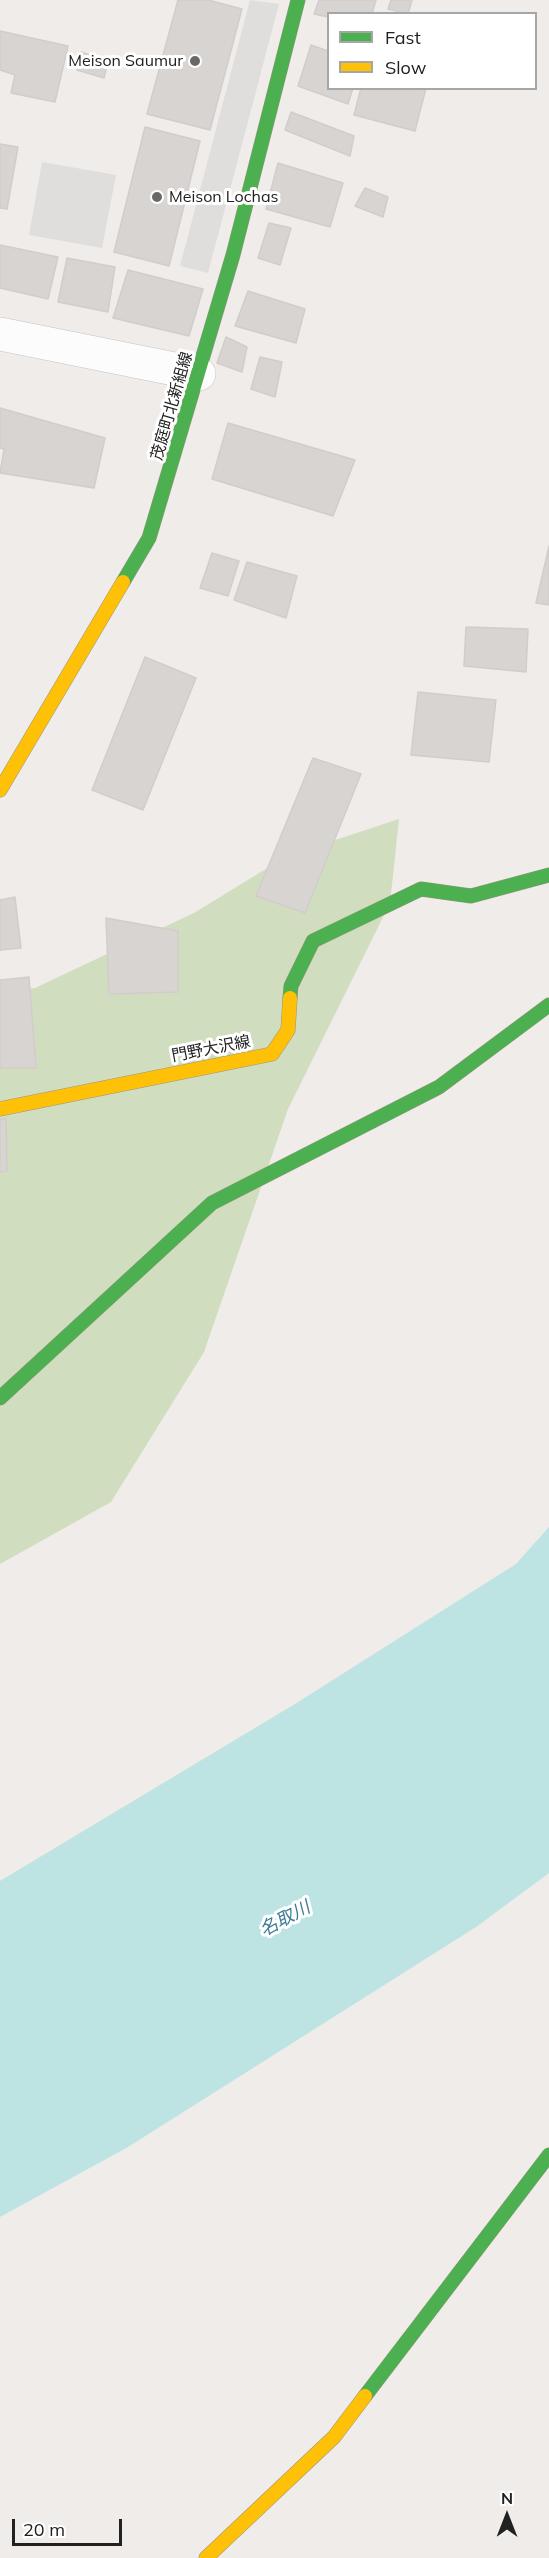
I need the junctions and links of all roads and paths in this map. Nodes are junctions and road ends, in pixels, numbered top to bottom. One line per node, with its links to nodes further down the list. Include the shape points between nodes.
1 (298, 0): 3 (street, 茂庭町北新組線)
2 (0, 334): 3 (street)
3 (199, 374): 4 (street, 茂庭町北新組線, via 149,538)
4 (0, 790)
5 (549, 875): 7 (street, 門野大沢線, via 471,896 421,889 313,940 291,986 288,1030 272,1054)
6 (549, 1005): 8 (street, via 439,1088 212,1203)
7 (0, 1109)
8 (0, 1398)
9 (549, 2155): 10 (street, via 334,2437)
10 (206, 2558)

